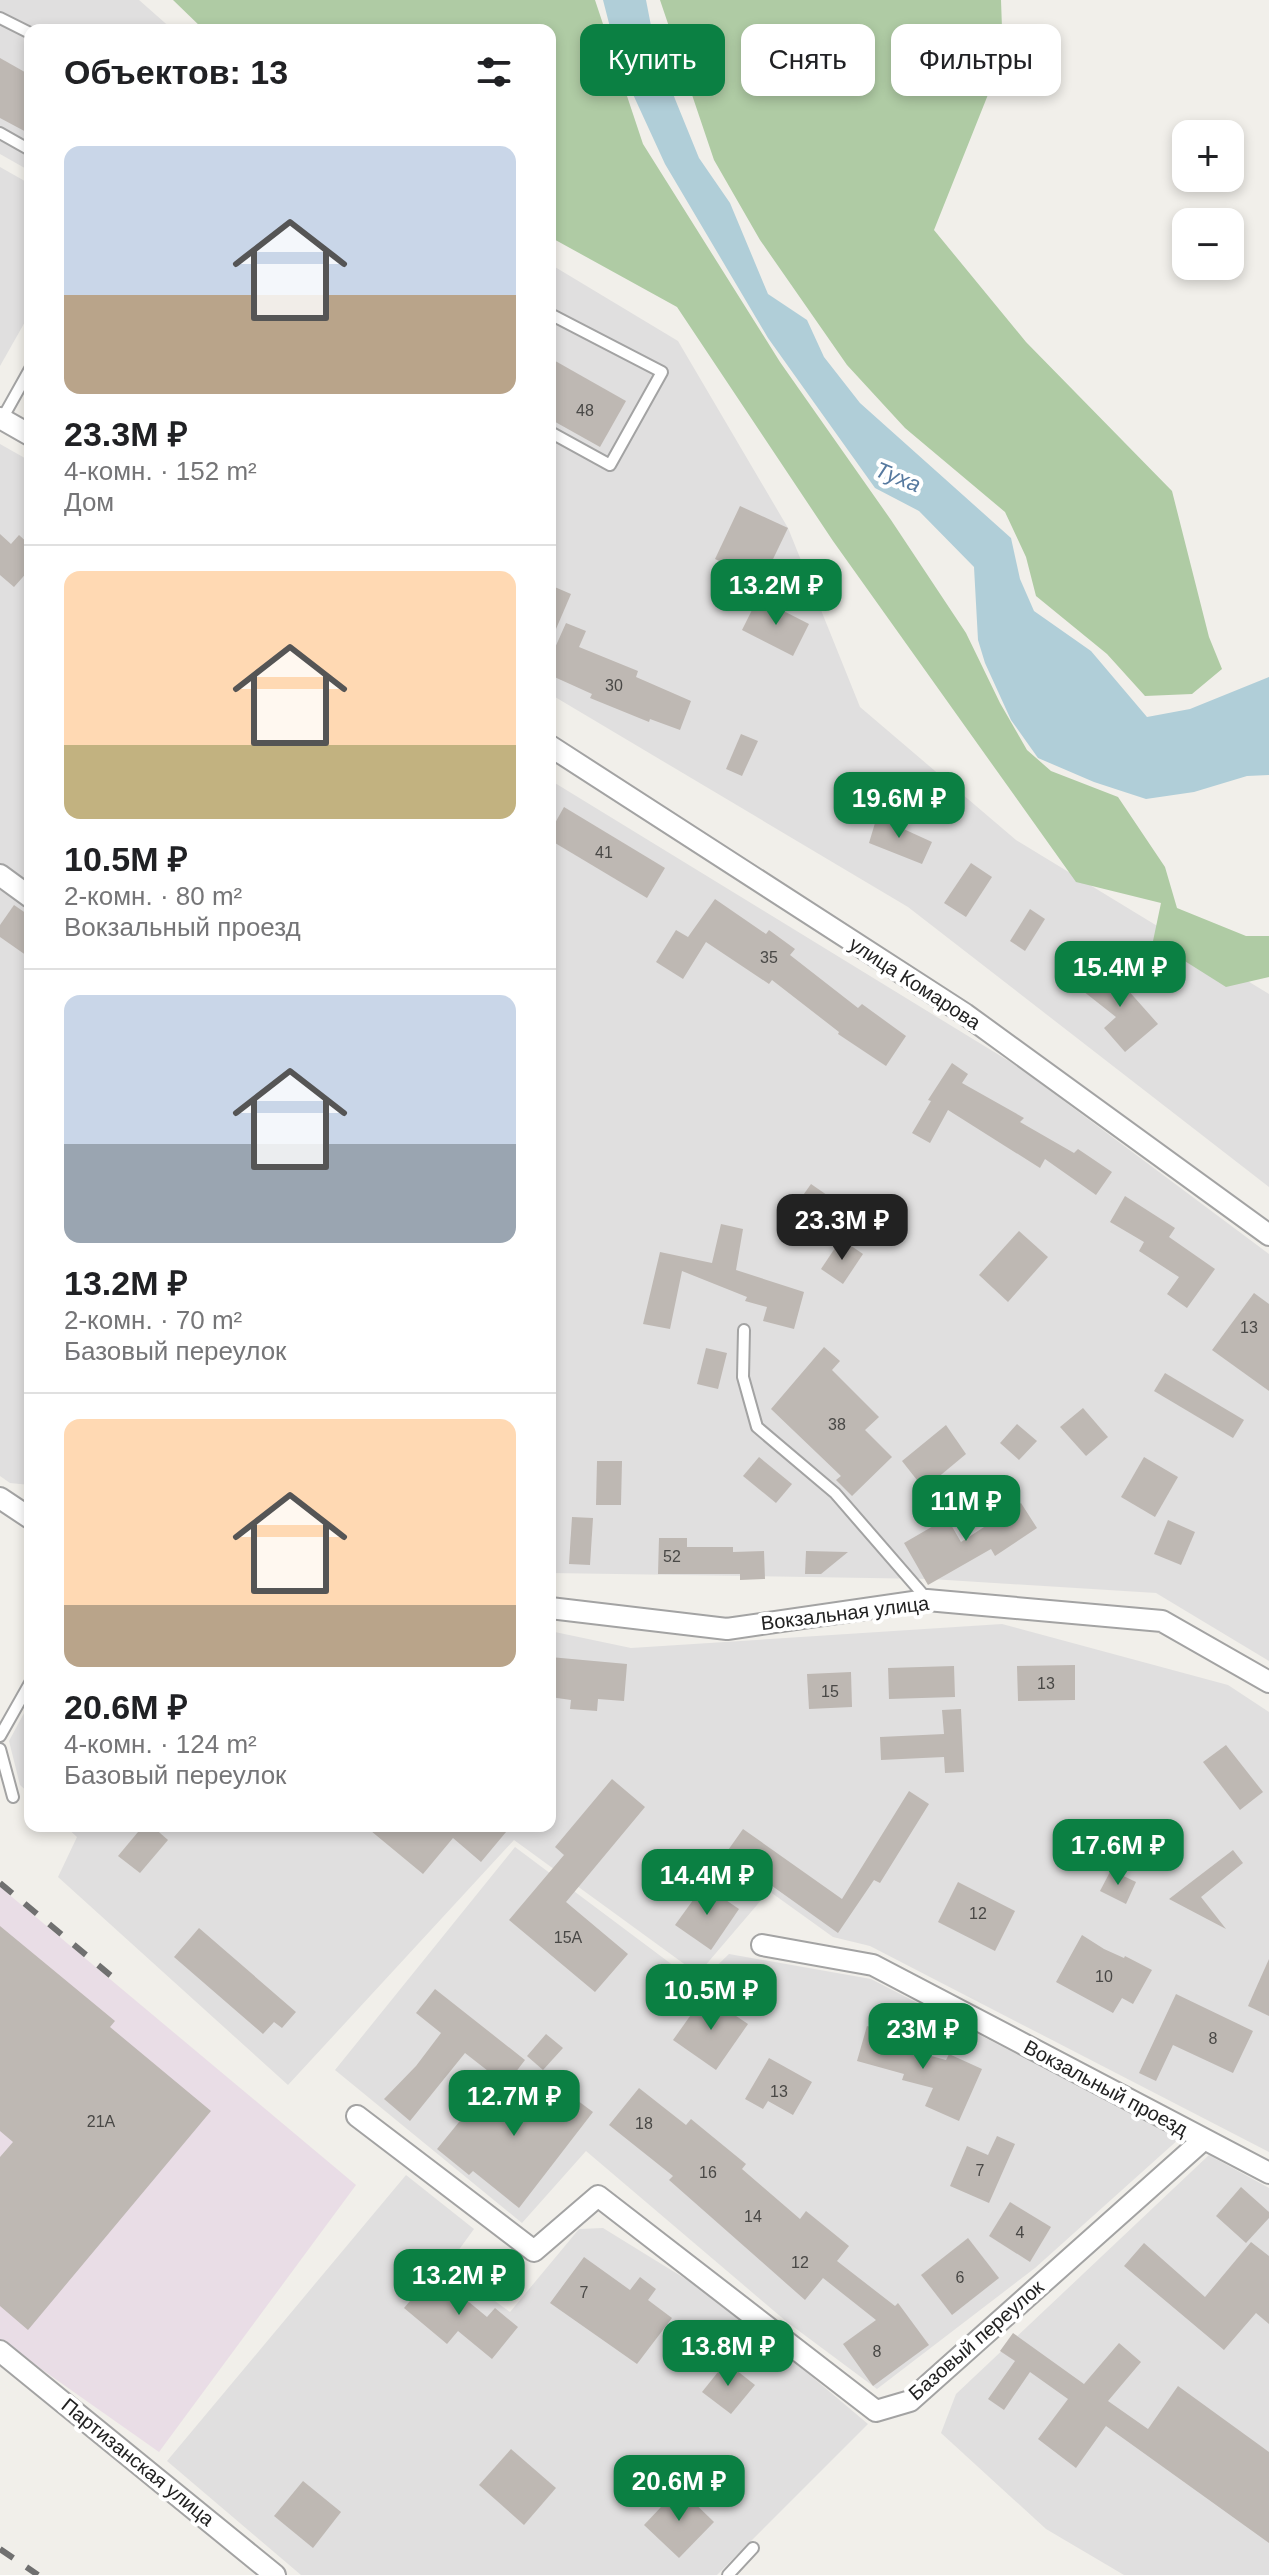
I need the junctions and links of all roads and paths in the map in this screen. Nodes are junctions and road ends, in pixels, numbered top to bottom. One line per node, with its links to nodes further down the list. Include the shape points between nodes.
1 (0, 18): 2 (lane)
2 (24, 30)
3 (0, 133): 4 (lane)
4 (24, 147)
5 (556, 317): 9 (lane, via 662,372 610,465)
6 (24, 379): 7 (lane)
7 (1, 418): 8 (street)
8 (24, 431)
9 (556, 435)
10 (556, 750): 13 (street, улица Комарова, via 965,1014)
11 (0, 875): 12 (street)
12 (24, 893)
13 (1269, 1235)
14 (744, 1330): 17 (lane, via 743,1377 757,1427 835,1493)
15 (0, 1498): 16 (street)
16 (24, 1514)
17 (927, 1600): 18 (street, Вокзальная улица, via 727,1629); 19 (street, Вокзальная улица, via 1162,1621)
18 (556, 1609)
19 (1269, 1682)
20 (24, 1694): 21 (lane)
21 (0, 1736)
22 (0, 1749): 23 (lane)
23 (13, 1797)
24 (762, 1945): 26 (street, Вокзальный проезд, via 873,1965)
25 (357, 2116): 26 (street, Базовый переулок, via 534,2251 598,2196 876,2411 910,2401)
26 (1203, 2140): 27 (street, Вокзальный проезд)
27 (1269, 2173)
28 (0, 2351): 30 (street, Партизанская улица)
29 (753, 2548): 31 (lane)
30 (275, 2575)
31 (728, 2575)

